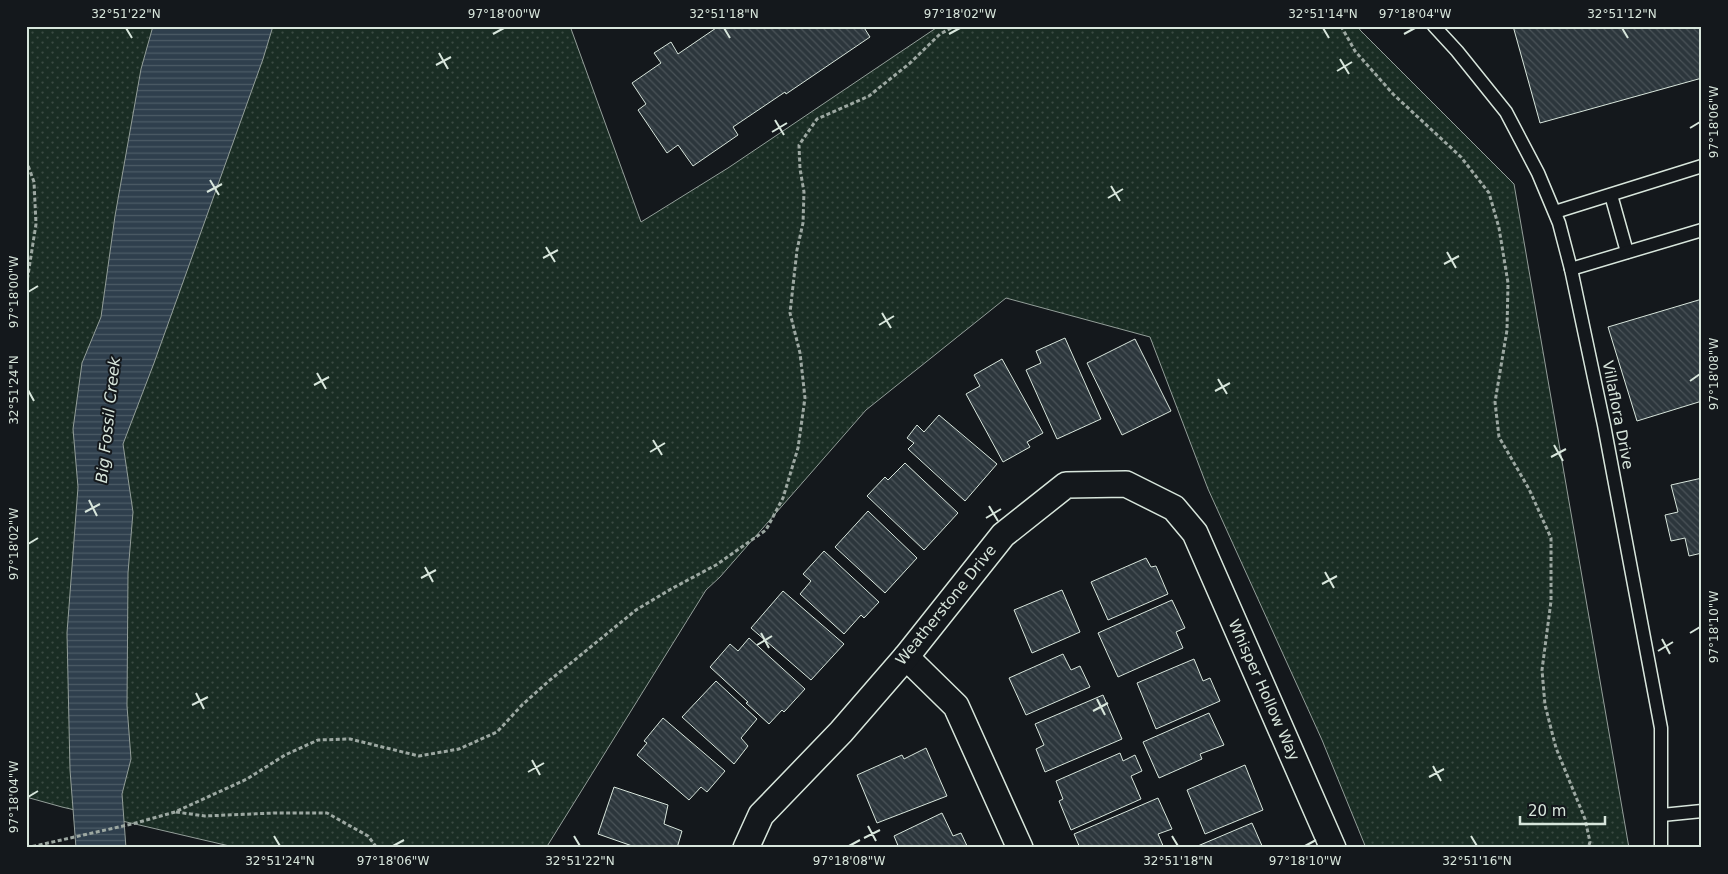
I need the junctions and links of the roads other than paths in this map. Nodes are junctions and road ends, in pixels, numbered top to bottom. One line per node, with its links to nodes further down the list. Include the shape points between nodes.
1 (1434, 26): 4 (lane, Villaflora Drive, via 1506,112)
2 (1702, 166): 3 (lane)
3 (1611, 195): 4 (lane); 6 (lane)
4 (1555, 212): 7 (lane, Villaflora Drive)
5 (1702, 230): 6 (lane)
6 (1627, 252): 7 (lane)
7 (1571, 269): 11 (lane, Villaflora Drive, via 1661,728)
8 (1195, 533): 9 (street, Weatherstone Drive, via 1174,508 1126,484 1066,485 1003,534); 14 (street, Whisper Hollow Way)
9 (906, 657): 12 (street, Weatherstone Drive, via 761,815); 13 (street, via 956,706)
10 (1702, 811): 11 (lane)
11 (1662, 815): 15 (lane, Villaflora Drive)
12 (746, 848)
13 (1020, 848)
14 (1332, 848)
15 (1661, 848)

